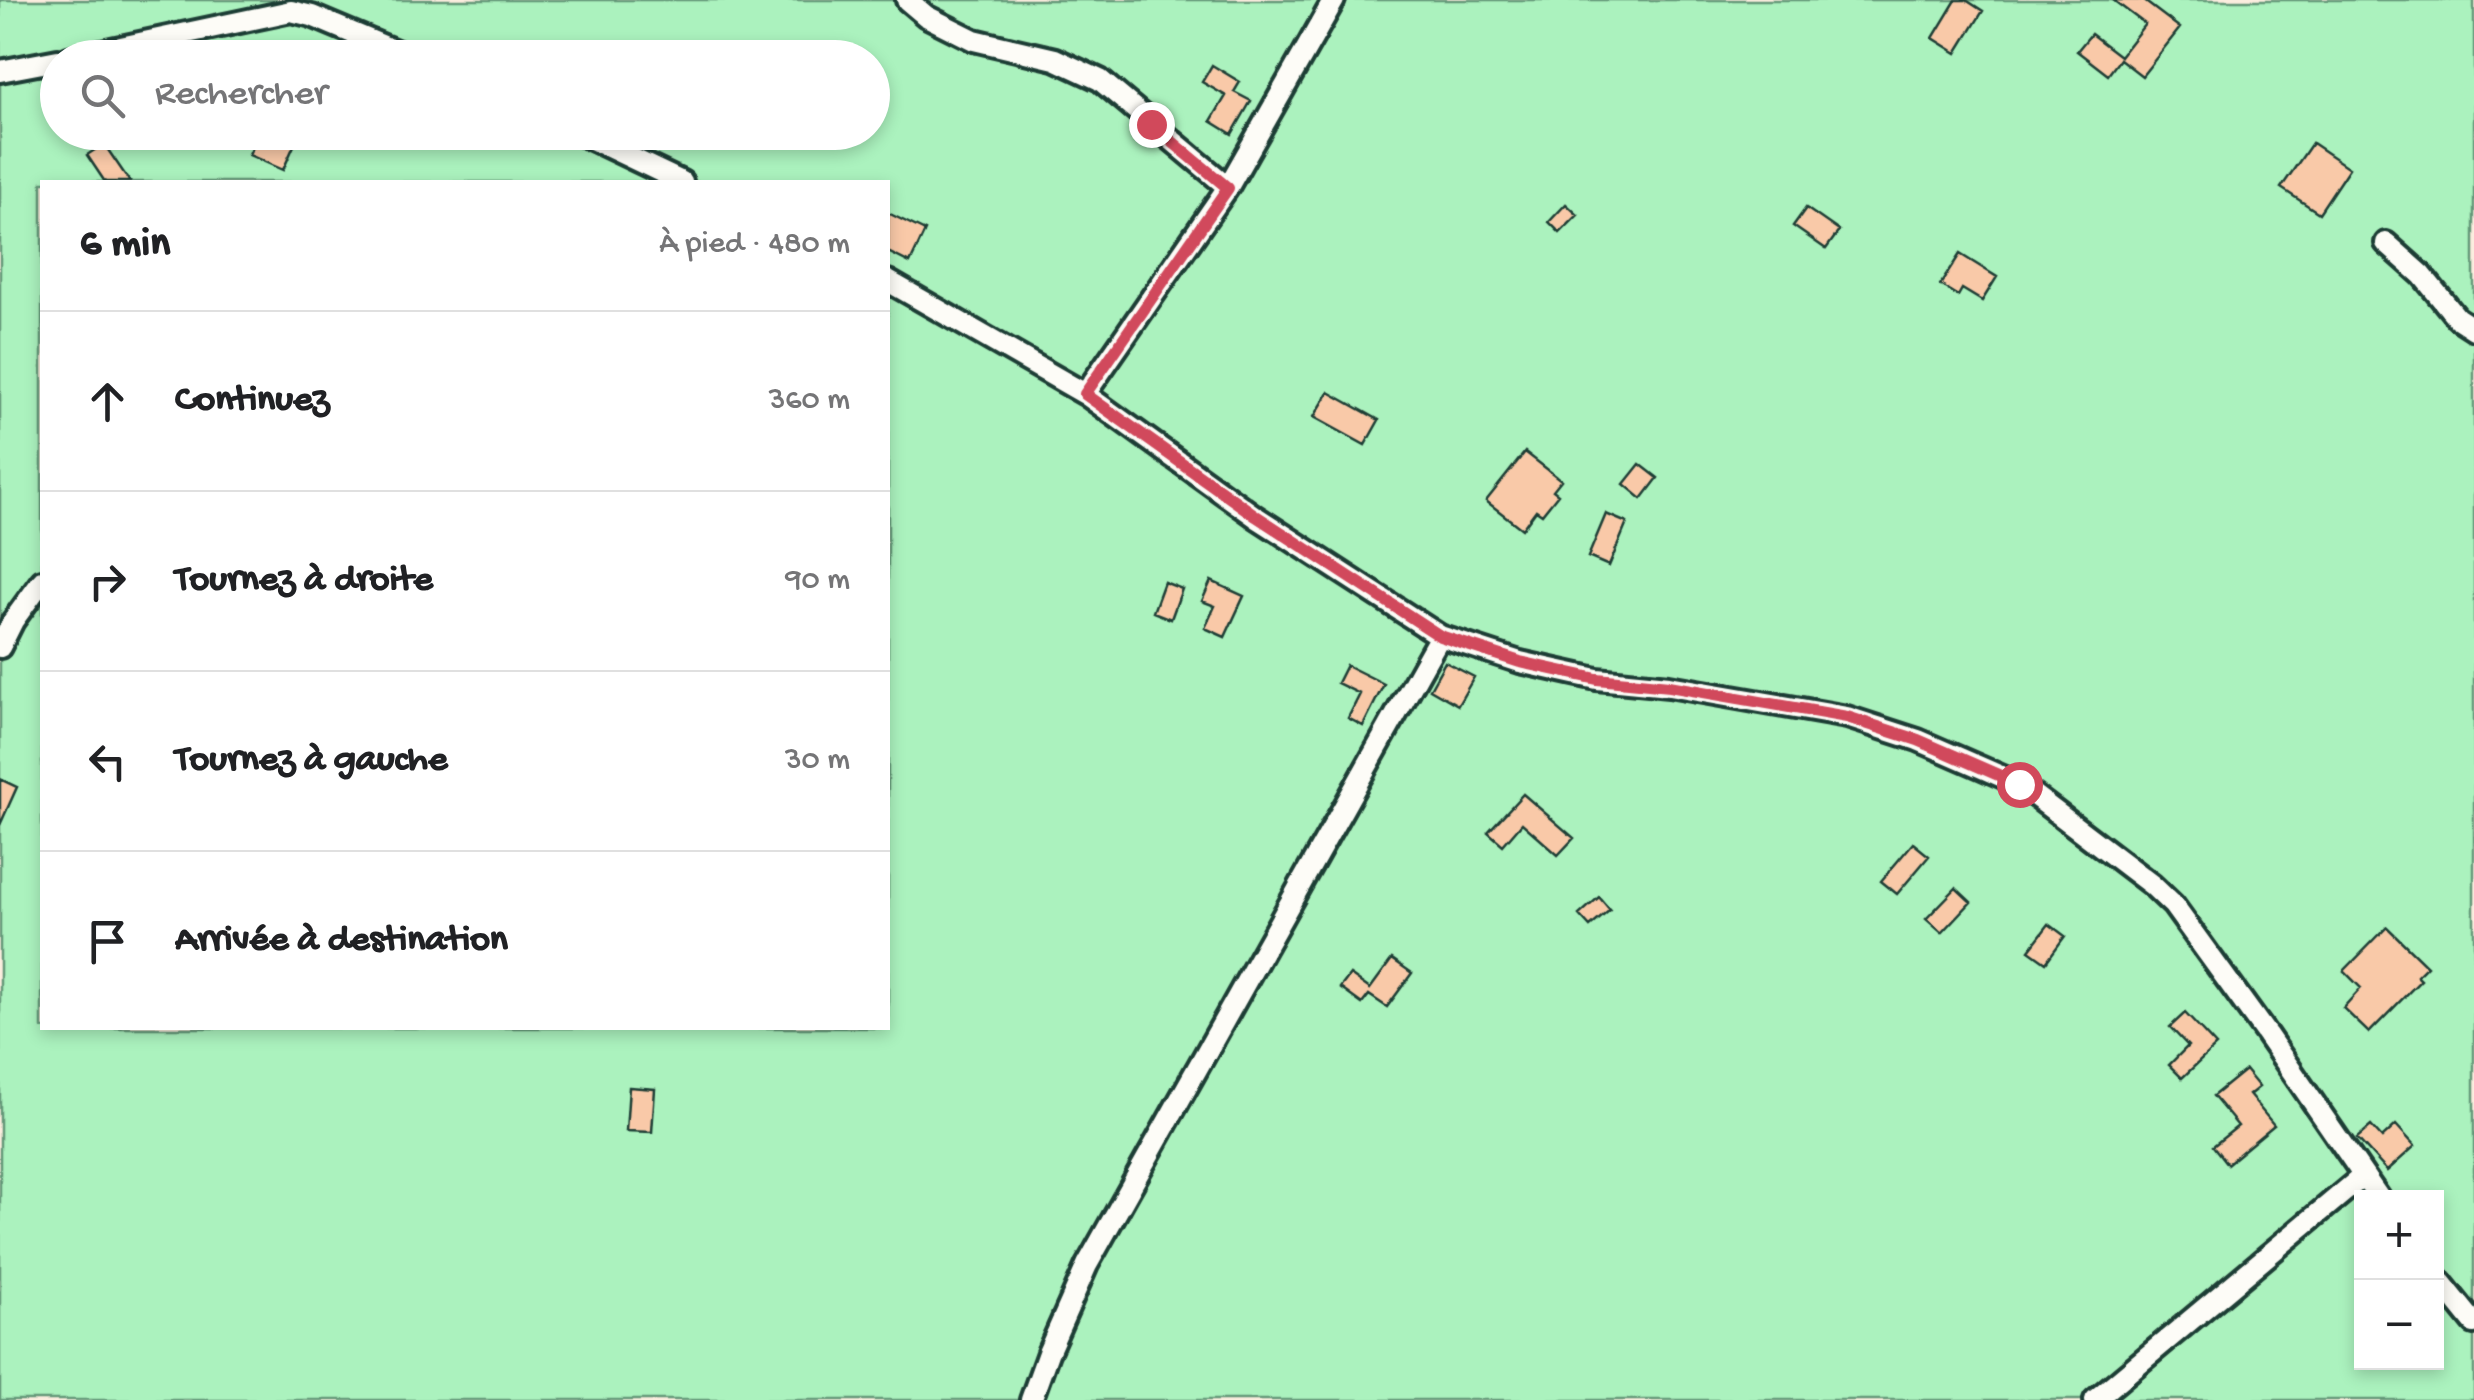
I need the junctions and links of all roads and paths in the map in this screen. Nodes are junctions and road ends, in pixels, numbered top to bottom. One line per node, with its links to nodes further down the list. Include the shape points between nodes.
1 (908, 0): 10 (street, via 974,40 1054,59 1100,80)
2 (1334, 0): 10 (street)
3 (293, 5): 4 (street); 5 (street)
4 (145, 40)
5 (369, 40)
6 (40, 63): 7 (street)
7 (0, 71)
8 (615, 150): 9 (street)
9 (678, 180)
10 (1228, 188): 14 (street)
11 (2386, 243): 13 (street)
12 (890, 282): 14 (street)
13 (2474, 329)
14 (1085, 394): 16 (street, via 1272,528)
15 (40, 584): 17 (street)
16 (1440, 636): 18 (street, via 1597,679 1847,717 2019,784 2173,905); 22 (street, via 1087,1265)
17 (0, 647)
18 (2363, 1176): 19 (street); 23 (street)
19 (2373, 1190)
20 (2439, 1280): 21 (street)
21 (2474, 1323)
22 (1031, 1400)
23 (2095, 1400)

